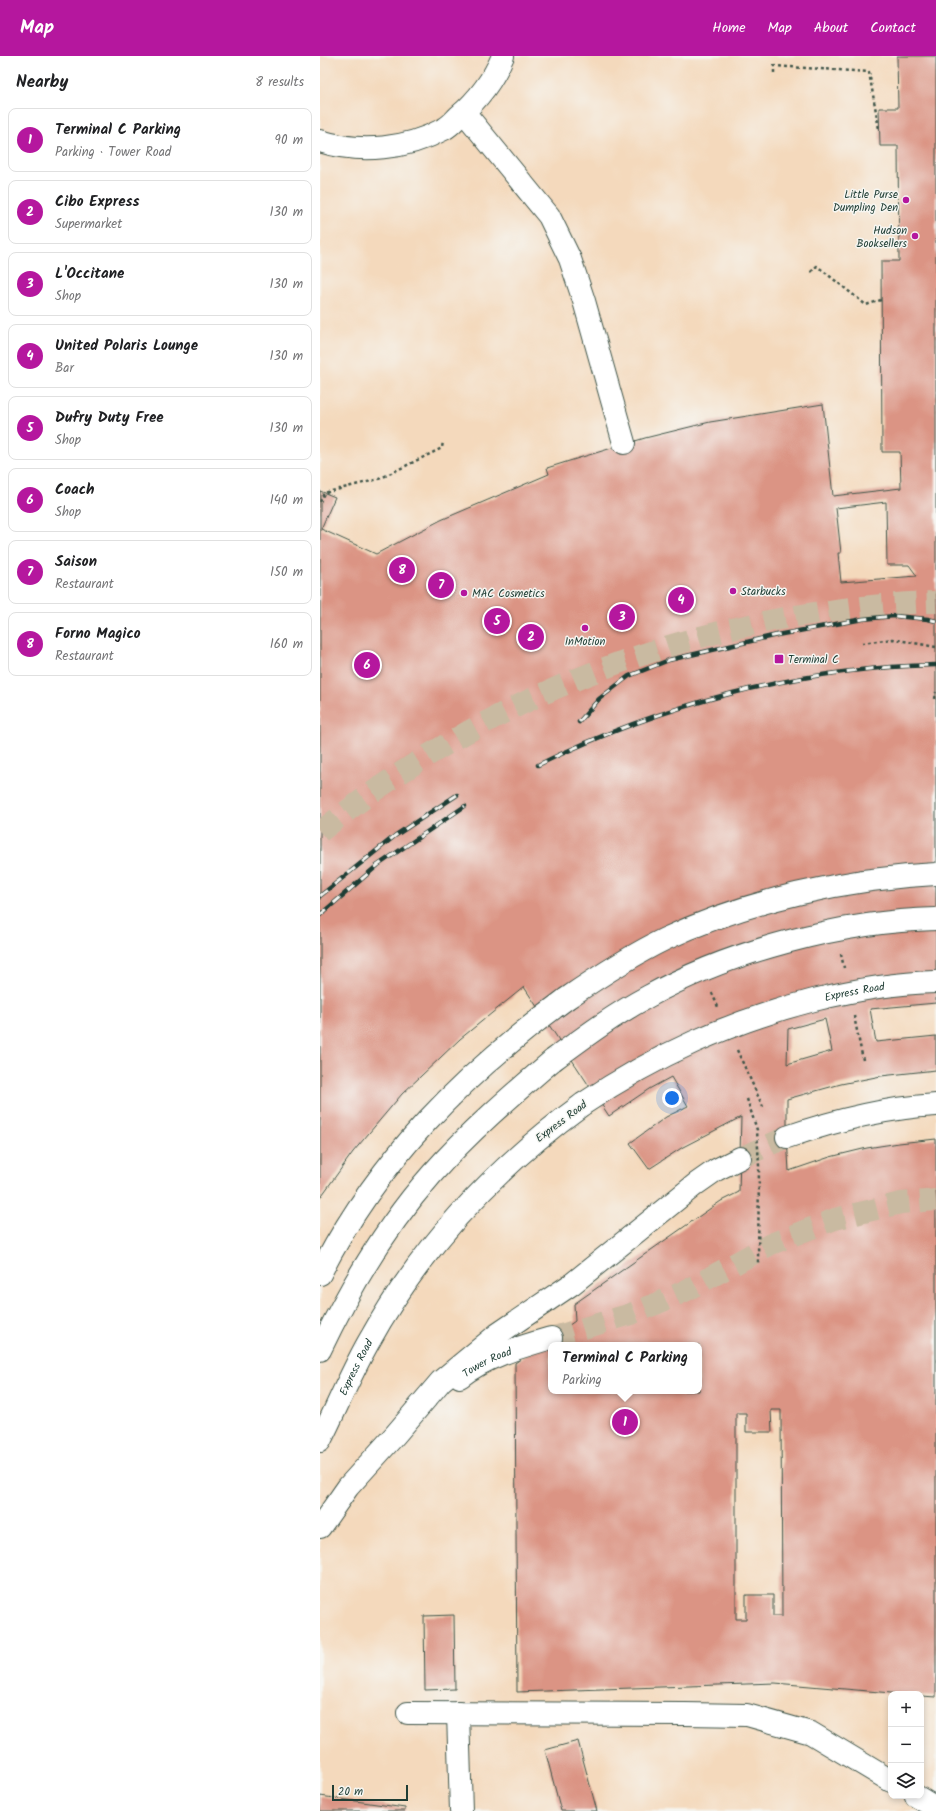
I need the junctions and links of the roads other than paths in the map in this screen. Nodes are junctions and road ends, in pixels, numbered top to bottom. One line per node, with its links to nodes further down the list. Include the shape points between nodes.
1 (503, 56): 2 (street, via 496,73)
2 (464, 112): 3 (street, via 445,128 411,142 372,149 339,148); 4 (street, via 549,216 570,259)
3 (320, 141)
4 (624, 444)
5 (936, 874): 11 (street, bridge, via 893,877 839,886 749,907 665,939 616,966 530,1026 460,1086 406,1142 345,1228)
6 (936, 919): 13 (street, bridge, via 823,934 774,946 688,976 648,996 608,1021 554,1060 480,1124 432,1174 384,1235)
7 (936, 982): 15 (street, Express Road, bridge, via 898,984 852,991 754,1017 702,1037 663,1056 622,1079 546,1132 477,1195 431,1247 368,1343)
8 (936, 1105): 9 (street, via 843,1119)
9 (787, 1137)
10 (740, 1158): 14 (street, via 696,1184 572,1284 478,1349 441,1380)
11 (320, 1274)
12 (551, 1338): 14 (street, Tower Road, via 508,1352 467,1371)
13 (320, 1350)
14 (412, 1415): 16 (street, via 348,1488)
15 (320, 1441)
16 (320, 1528)
17 (408, 1713): 18 (street)
18 (466, 1713): 19 (street, via 747,1716 811,1733); 22 (street)
19 (888, 1779)
20 (921, 1799): 21 (street)
21 (936, 1808)
22 (461, 1811)

